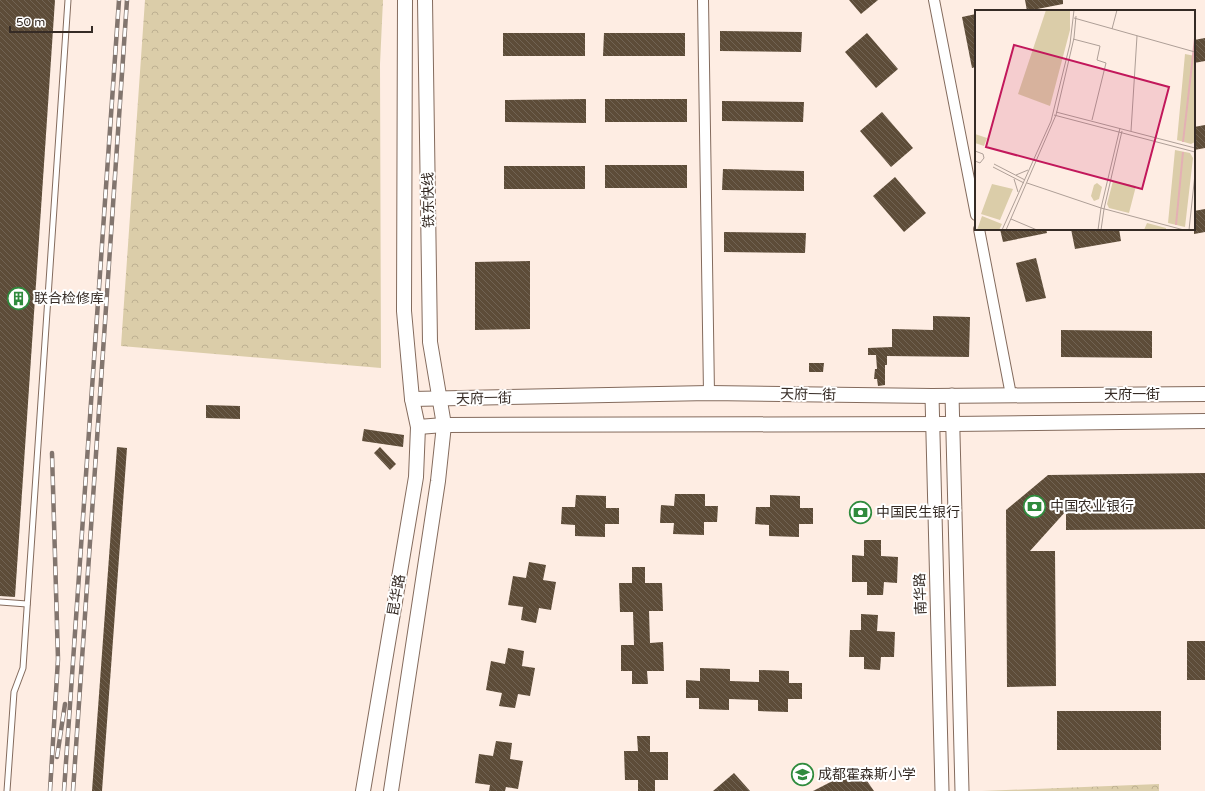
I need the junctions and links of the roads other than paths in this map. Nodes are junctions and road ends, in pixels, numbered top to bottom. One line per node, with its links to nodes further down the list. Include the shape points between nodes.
1 (68, 0): 21 (lane)
2 (405, 0): 13 (main road, 铁东快线, via 404,311)
3 (425, 0): 14 (main road, 铁东快线, via 430,342)
4 (703, 0): 8 (street)
5 (934, 0): 6 (street)
6 (975, 210)
7 (979, 230): 11 (street)
8 (709, 393): 12 (main road, 天府一街); 14 (main road, 天府一街)
9 (1205, 394): 11 (main road, 天府一街)
10 (952, 395): 11 (main road, 天府一街); 12 (main road, 天府一街); 18 (street)
11 (1011, 395)
12 (932, 396): 17 (street, 南华路)
13 (412, 399): 14 (main road, 天府一街); 19 (main road, 昆华路)
14 (440, 399): 16 (main road, 昆华路)
15 (1205, 421): 18 (main road, 天府一街)
16 (444, 424): 17 (main road, 天府一街); 19 (main road, 天府一街); 24 (main road, 昆华路)
17 (932, 424): 18 (main road, 天府一街); 25 (street, 南华路)
18 (953, 424): 26 (street)
19 (418, 427): 23 (main road, 昆华路, via 416,477)
20 (0, 602): 21 (lane)
21 (27, 604): 22 (lane, via 23,668 14,692)
22 (7, 791)
23 (363, 791)
24 (391, 791)
25 (942, 791)
26 (962, 791)

